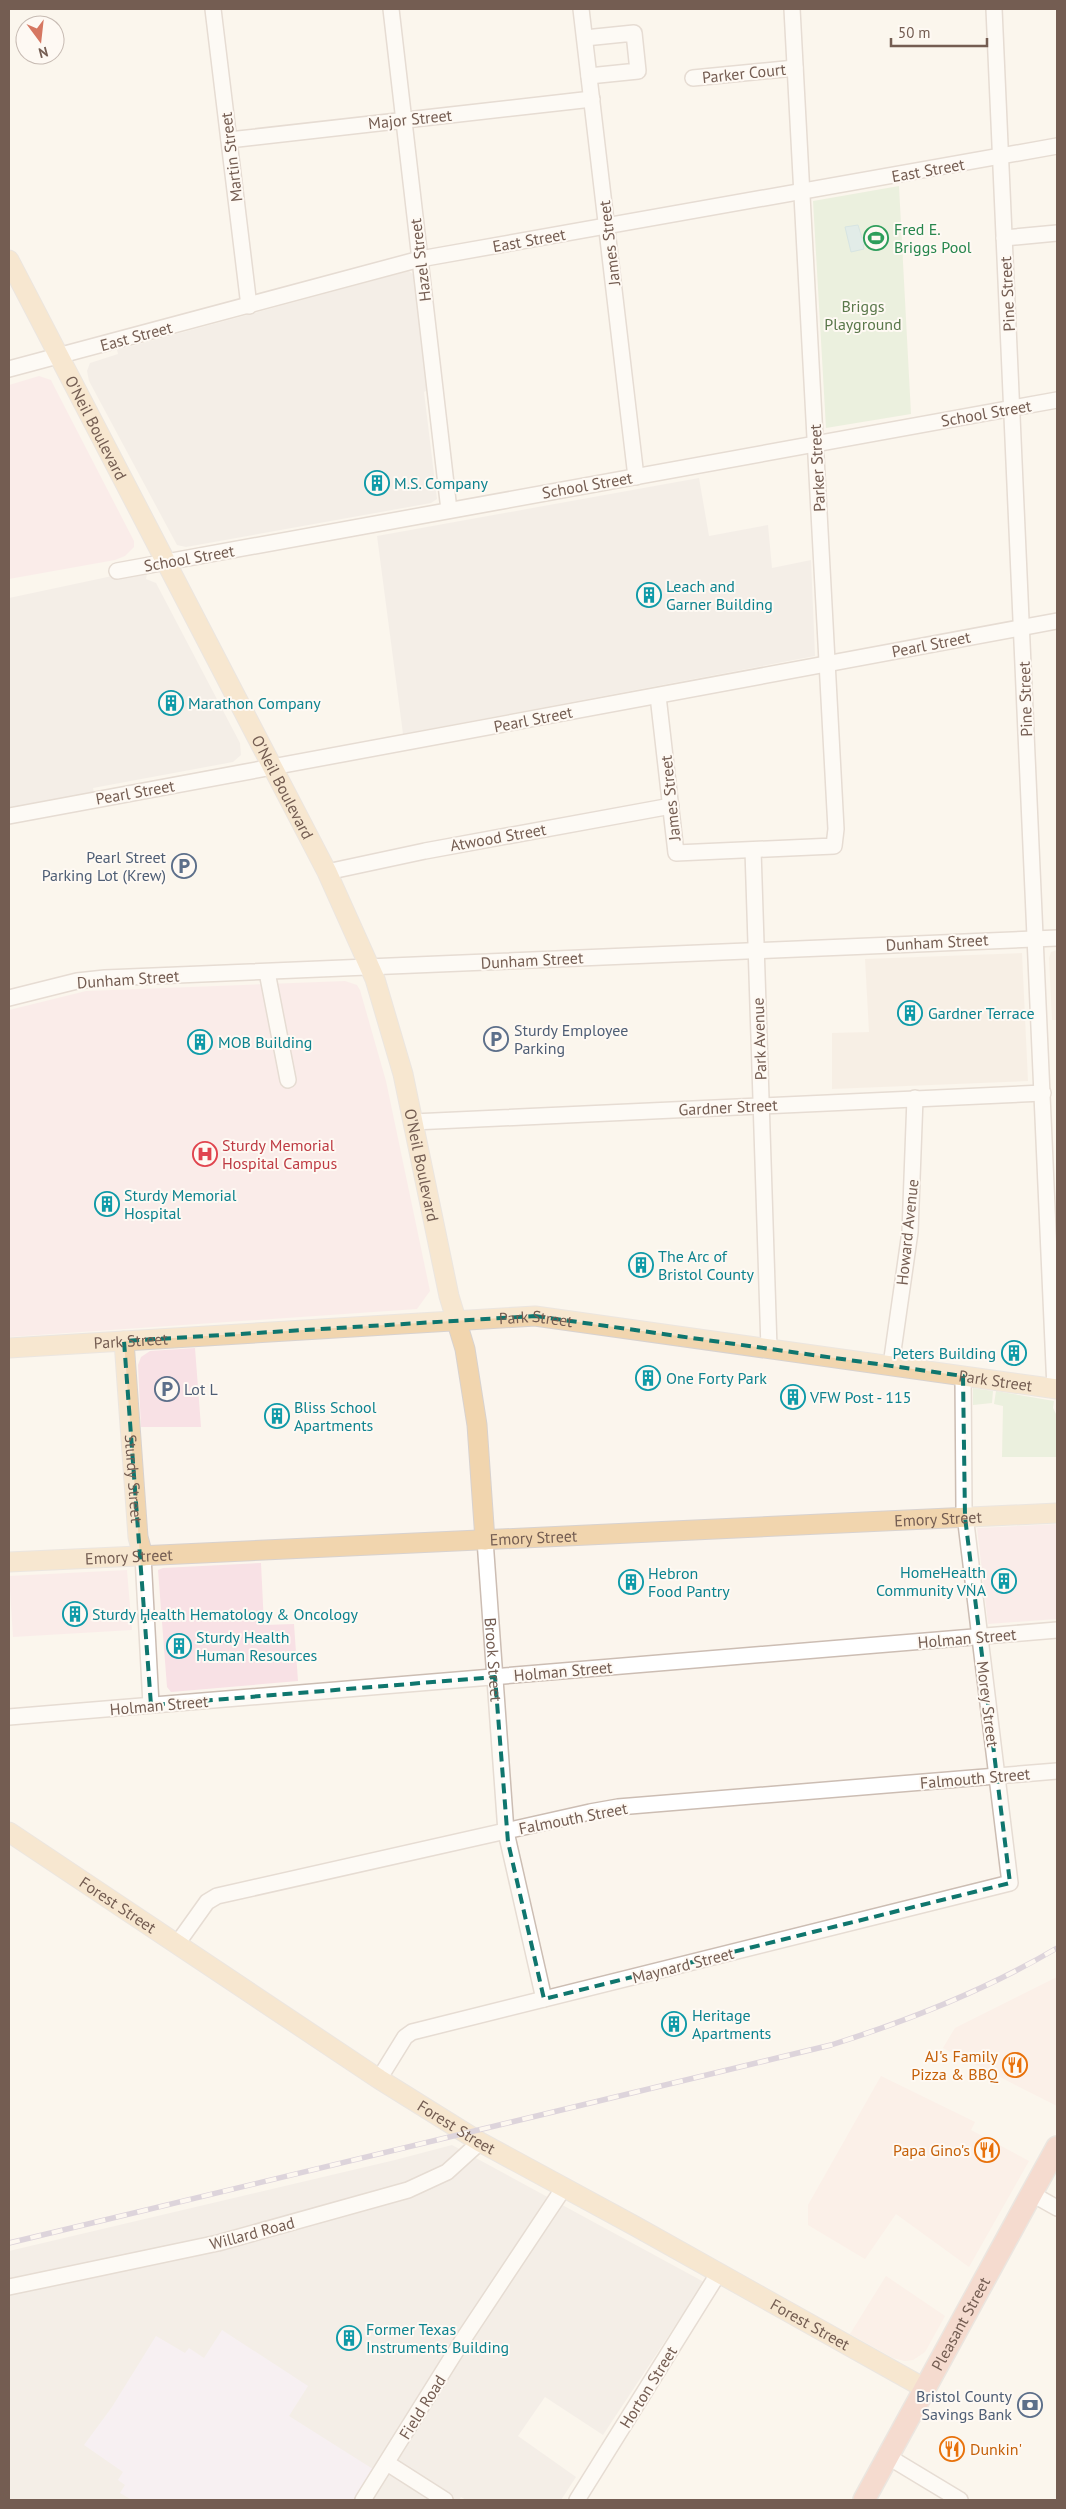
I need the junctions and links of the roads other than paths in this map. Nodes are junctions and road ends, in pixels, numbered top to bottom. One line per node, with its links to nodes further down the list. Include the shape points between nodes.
1 (213, 9): 12 (street, Martin Street)
2 (391, 9): 11 (street, Hazel Street)
3 (581, 9): 6 (street, James Street)
4 (792, 9): 7 (street, Parker Street)
5 (994, 9): 14 (street, Pine Street)
6 (585, 38): 8 (street, James Street); 8 (street, via 634,33 638,71)
7 (796, 68): 9 (street, Parker Court); 15 (street, Parker Street)
8 (589, 76): 10 (street, James Street)
9 (693, 78)
10 (592, 99): 11 (street, Major Street); 16 (street, James Street)
11 (404, 120): 12 (street, Major Street); 20 (street, Hazel Street)
12 (229, 140): 21 (street, Martin Street)
13 (1057, 146): 14 (street, East Street)
14 (1001, 156): 15 (street, East Street); 18 (street, Pine Street)
15 (802, 192): 16 (street, East Street); 26 (street, Parker Street)
16 (607, 226): 20 (street, East Street); 27 (street, James Street)
17 (1057, 233): 18 (street)
18 (1004, 238): 25 (street, Pine Street)
19 (9, 260): 22 (main road, O'Neil Boulevard)
20 (420, 260): 21 (street, East Street); 28 (street, Hazel Street)
21 (249, 306): 22 (street, East Street)
22 (59, 357): 23 (street, East Street); 29 (main road, O'Neil Boulevard)
23 (9, 369)
24 (1057, 400): 25 (street, School Street)
25 (1012, 408): 26 (street, School Street); 32 (street, Pine Street)
26 (816, 444): 27 (street, School Street); 33 (street, Parker Street)
27 (636, 476): 28 (street, School Street)
28 (449, 510): 29 (street, School Street)
29 (165, 562): 30 (street, School Street); 35 (main road, O'Neil Boulevard)
30 (117, 571)
31 (1057, 621): 32 (street, Pearl Street)
32 (1022, 627): 33 (street, Pearl Street); 40 (street, Pine Street)
33 (828, 664): 34 (street, Pearl Street); 38 (street, Parker Street, via 836,829 834,846)
34 (658, 696): 35 (street, Pearl Street); 36 (street, James Street)
35 (272, 767): 37 (street, Pearl Street); 39 (main road, O'Neil Boulevard)
36 (671, 806): 38 (street, James Street, via 676,853); 39 (street, Atwood Street)
37 (9, 816)
38 (753, 850): 42 (street, Park Avenue)
39 (326, 872): 43 (main road, O'Neil Boulevard)
40 (1036, 938): 41 (street, Dunham Street); 42 (street, Dunham Street); 47 (street, Pine Street)
41 (1057, 938)
42 (756, 950): 43 (street, Dunham Street); 49 (street, Park Avenue)
43 (370, 967): 44 (street, Dunham Street); 50 (main road, O'Neil Boulevard, via 398,1052)
44 (267, 972): 45 (street, Dunham Street, via 95,979); 46 (street)
45 (9, 998)
46 (288, 1080)
47 (1043, 1092): 48 (street, Gardner Street); 57 (street, Pine Street)
48 (915, 1098): 49 (street, Gardner Street); 55 (street, Howard Avenue, via 910,1232)
49 (761, 1106): 50 (street, Gardner Street); 54 (street, Park Avenue)
50 (413, 1122): 51 (main road, O'Neil Boulevard)
51 (456, 1319): 52 (main road, Park Street); 54 (main road, Park Street, via 544,1317); 60 (main road, Brook Street, via 474,1400)
52 (124, 1340): 53 (main road, Park Street); 61 (main road, Sturdy Street)
53 (9, 1348)
54 (768, 1348): 55 (main road, Park Street)
55 (891, 1366): 56 (main road, Park Street)
56 (963, 1376): 57 (main road, Park Street); 59 (street, Morey Street)
57 (1056, 1389)
58 (1057, 1513): 59 (main road, Emory Street)
59 (965, 1517): 60 (main road, Emory Street); 64 (street, Morey Street)
60 (485, 1540): 61 (main road, Emory Street); 65 (street, Brook Street)
61 (142, 1556): 62 (main road, Emory Street); 66 (street, Sturdy Street)
62 (9, 1562)
63 (1057, 1630): 64 (street, Holman Street)
64 (979, 1637): 65 (street, Holman Street); 69 (street, Morey Street)
65 (495, 1677): 66 (street, Holman Street); 71 (street, Brook Street)
66 (152, 1705): 67 (street, Holman Street)
67 (9, 1717)
68 (1057, 1771): 69 (street, Falmouth Street)
69 (997, 1776): 71 (street, Falmouth Street, via 608,1808); 72 (street, Morey Street)
70 (9, 1832): 73 (main road, Forest Street)
71 (506, 1832): 73 (street, Falmouth Street, via 217,1896 207,1902); 74 (street, Brook Street)
72 (1010, 1883): 74 (street, Maynard Street)
73 (177, 1944): 75 (main road, Forest Street)
74 (544, 1999): 75 (street, Maynard Street, via 409,2034)
75 (379, 2079): 76 (main road, Forest Street)
76 (480, 2142): 78 (main road, Forest Street); 82 (street, Willard Road, via 447,2172 408,2190 218,2243)
77 (1057, 2147): 79 (highway, Pleasant Street)
78 (563, 2189): 81 (main road, Forest Street); 85 (street, Field Road, via 464,2338)
79 (1032, 2194): 80 (street); 83 (highway, Pleasant Street)
80 (1057, 2208)
81 (718, 2274): 83 (main road, Forest Street); 88 (street, Horton Street)
82 (9, 2287)
83 (926, 2389): 84 (highway, Pleasant Street)
84 (887, 2456): 89 (highway, Pleasant Street); 90 (street)
85 (387, 2463): 86 (street, Field Road); 87 (street)
86 (364, 2500)
87 (445, 2500)
88 (577, 2500)
89 (864, 2500)
90 (960, 2500)

